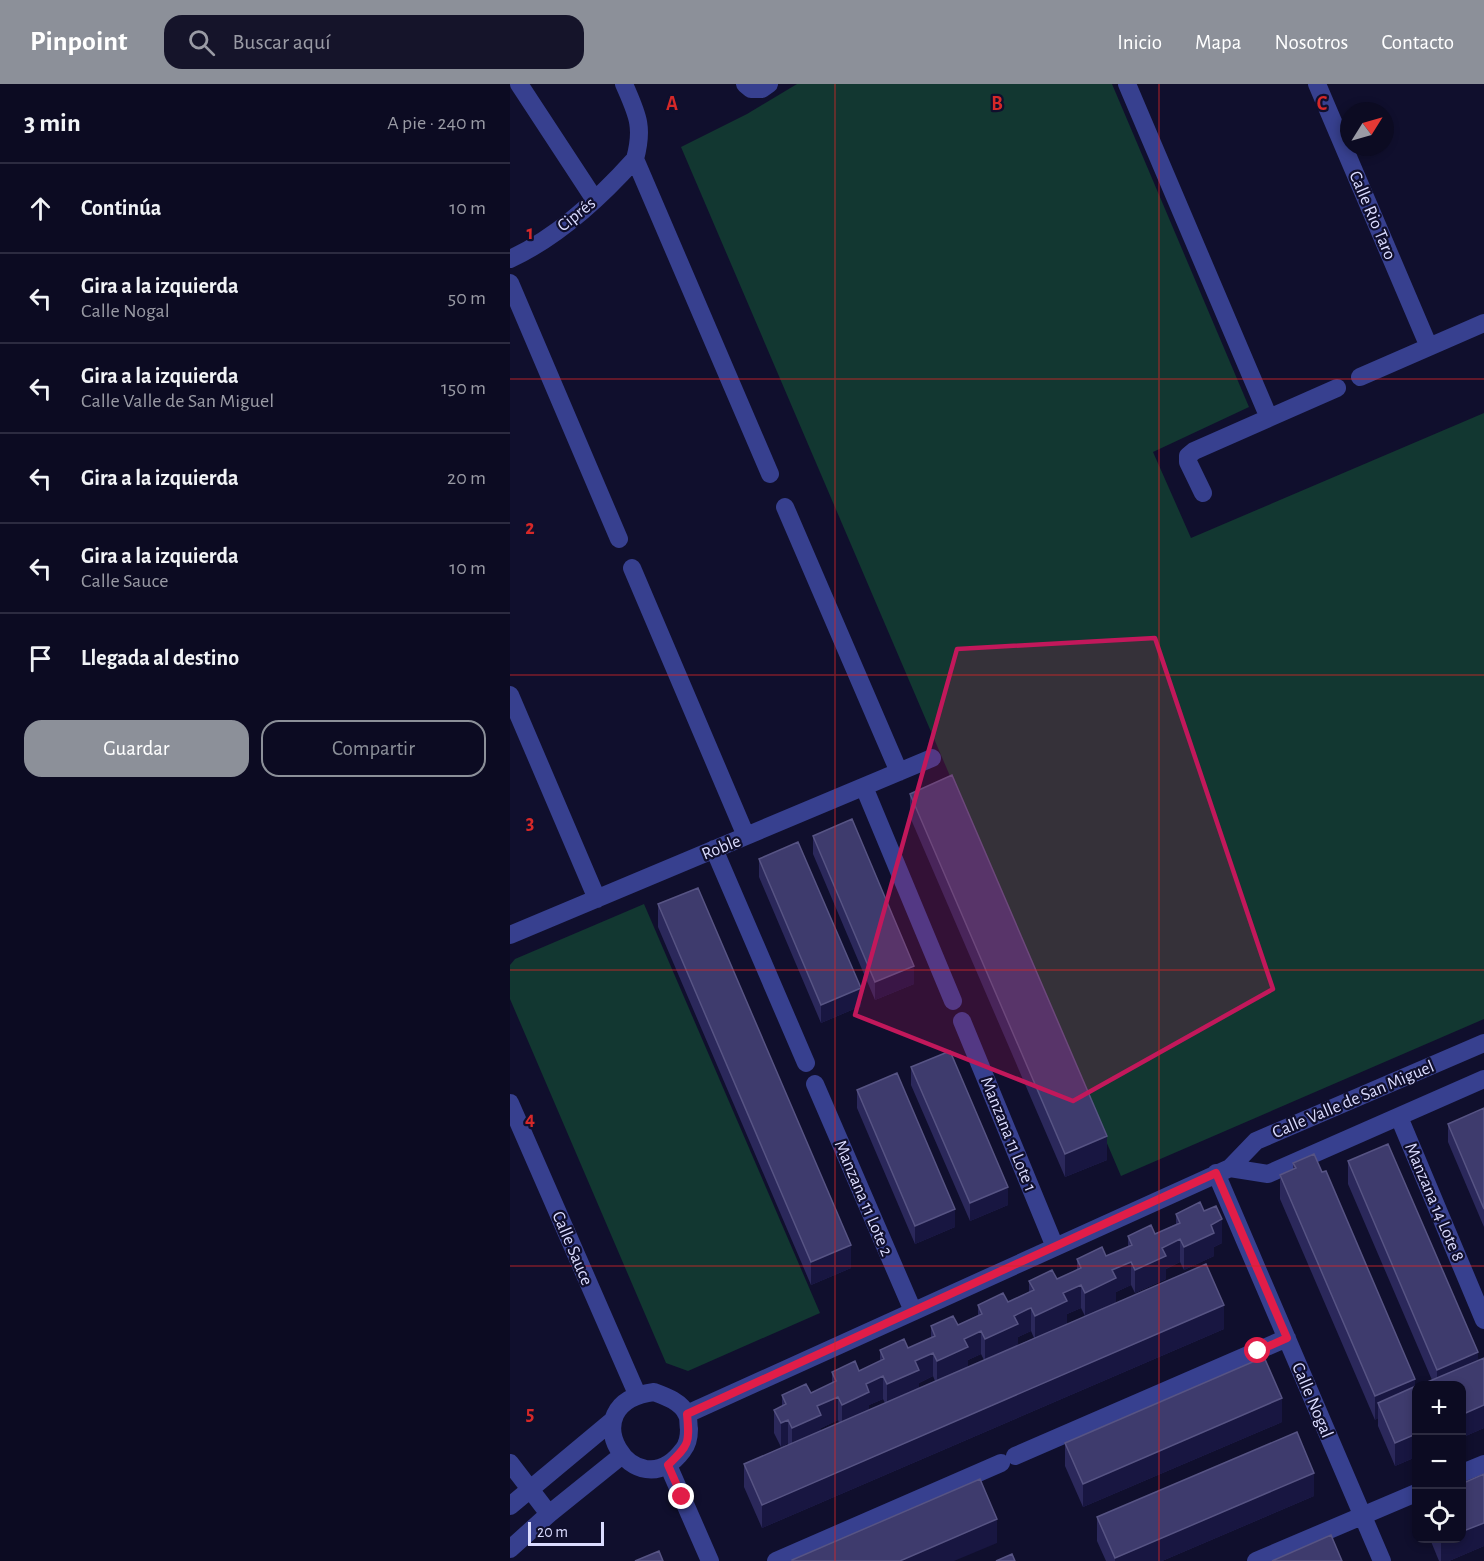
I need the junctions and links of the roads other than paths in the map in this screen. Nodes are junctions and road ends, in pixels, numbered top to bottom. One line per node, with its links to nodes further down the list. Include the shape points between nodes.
1 (519, 84): 6 (street)
2 (624, 84): 5 (street, via 639,123)
3 (1127, 84): 13 (street)
4 (1317, 84): 10 (street, Calle Rio Taro)
5 (635, 159): 6 (street, Ciprés); 14 (street)
6 (595, 200): 7 (street, Ciprés, via 540,242)
7 (510, 259)
8 (510, 283): 17 (street)
9 (1484, 323): 10 (street)
10 (1429, 347): 11 (street)
11 (1360, 377)
12 (1337, 388): 13 (street)
13 (1269, 418): 15 (street, via 1188,456)
14 (771, 474)
15 (1203, 493)
16 (785, 507): 21 (street)
17 (619, 539)
18 (632, 568): 23 (street)
19 (510, 695): 25 (street)
20 (932, 758): 21 (street, Roble)
21 (899, 772): 22 (street, Roble)
22 (864, 787): 23 (street, Roble); 27 (street)
23 (746, 836): 24 (street, Roble)
24 (714, 849): 25 (street, Roble); 30 (street)
25 (597, 898): 26 (street, Roble)
26 (510, 935)
27 (954, 1001)
28 (962, 1021): 36 (street, Manzana 11 Lote 1)
29 (1484, 1042): 35 (street, Calle Valle de San Miguel, via 1256,1142)
30 (806, 1063)
31 (1484, 1079): 34 (street, Calle Valle de San Miguel)
32 (815, 1084): 37 (street, Manzana 11 Lote 2)
33 (510, 1103): 40 (street, Calle Sauce)
34 (1399, 1117): 35 (street, Calle Valle de San Miguel, via 1268,1174); 38 (street, Manzana 14 Lote 8)
35 (1223, 1170): 36 (street, Calle Valle de San Miguel); 39 (street, Calle Nogal)
36 (1055, 1247): 37 (street, Calle Valle de San Miguel)
37 (913, 1311): 41 (street, Calle Valle de San Miguel)
38 (1484, 1320)
39 (1287, 1338): 52 (street, Calle Nogal); 55 (street)
40 (637, 1394): 41 (street, via 654,1392 669,1397); 42 (street, via 621,1405)
41 (687, 1414): 46 (street, via 690,1438)
42 (612, 1421): 43 (street, via 612,1439); 48 (street)
43 (621, 1456): 46 (street, via 635,1466 652,1469); 51 (street)
44 (510, 1463): 48 (street)
45 (1484, 1464): 47 (street)
46 (668, 1465): 54 (street)
47 (1466, 1471)
48 (528, 1489): 50 (street); 51 (street)
49 (1412, 1495): 52 (street)
50 (510, 1506)
51 (549, 1514): 53 (street)
52 (1363, 1516): 56 (street); 57 (street, Calle Nogal)
53 (510, 1549)
54 (710, 1561)
55 (776, 1561)
56 (1256, 1561)
57 (1382, 1561)

